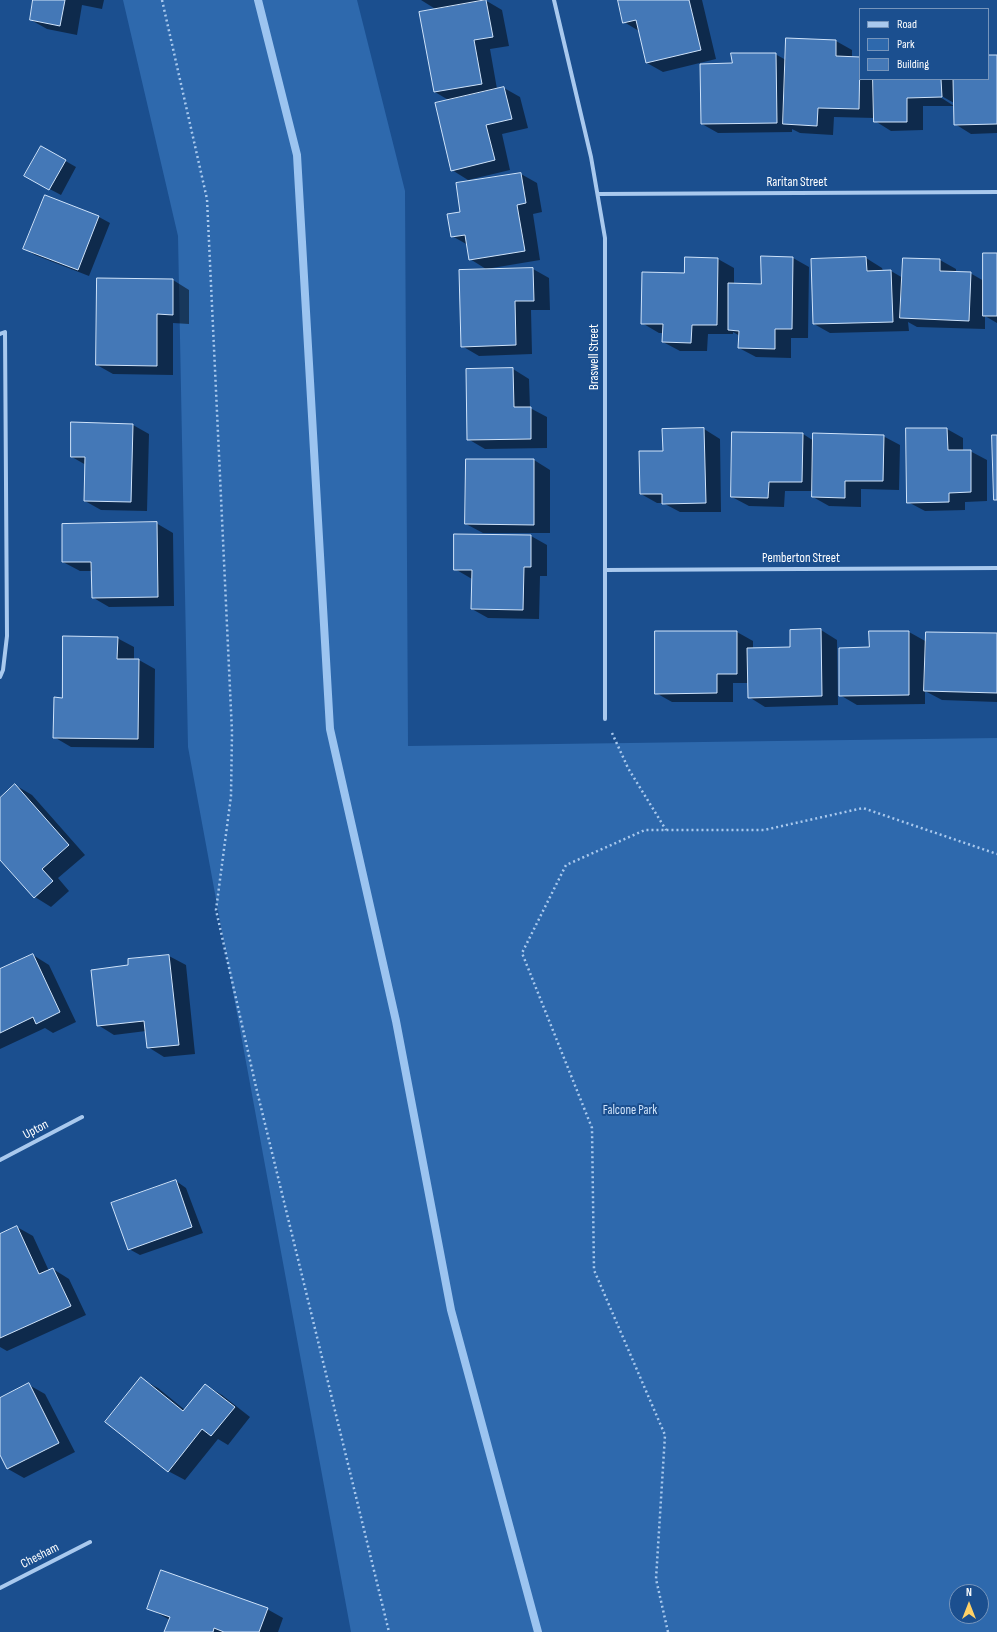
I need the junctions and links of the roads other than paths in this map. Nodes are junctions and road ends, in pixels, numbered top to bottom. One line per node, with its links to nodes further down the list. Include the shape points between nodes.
1 (554, 0): 3 (street, Braswell Street)
2 (997, 192): 3 (street, Raritan Street)
3 (598, 194): 6 (street, Braswell Street, via 605,238)
4 (0, 334): 7 (street, via 5,332 6,636)
5 (997, 568): 6 (street, Pemberton Street)
6 (605, 570): 8 (street, Braswell Street)
7 (0, 677)
8 (605, 719)
9 (82, 1117): 10 (street, Upton)
10 (0, 1160)
11 (90, 1542): 12 (street, Chesham)
12 (0, 1588)

